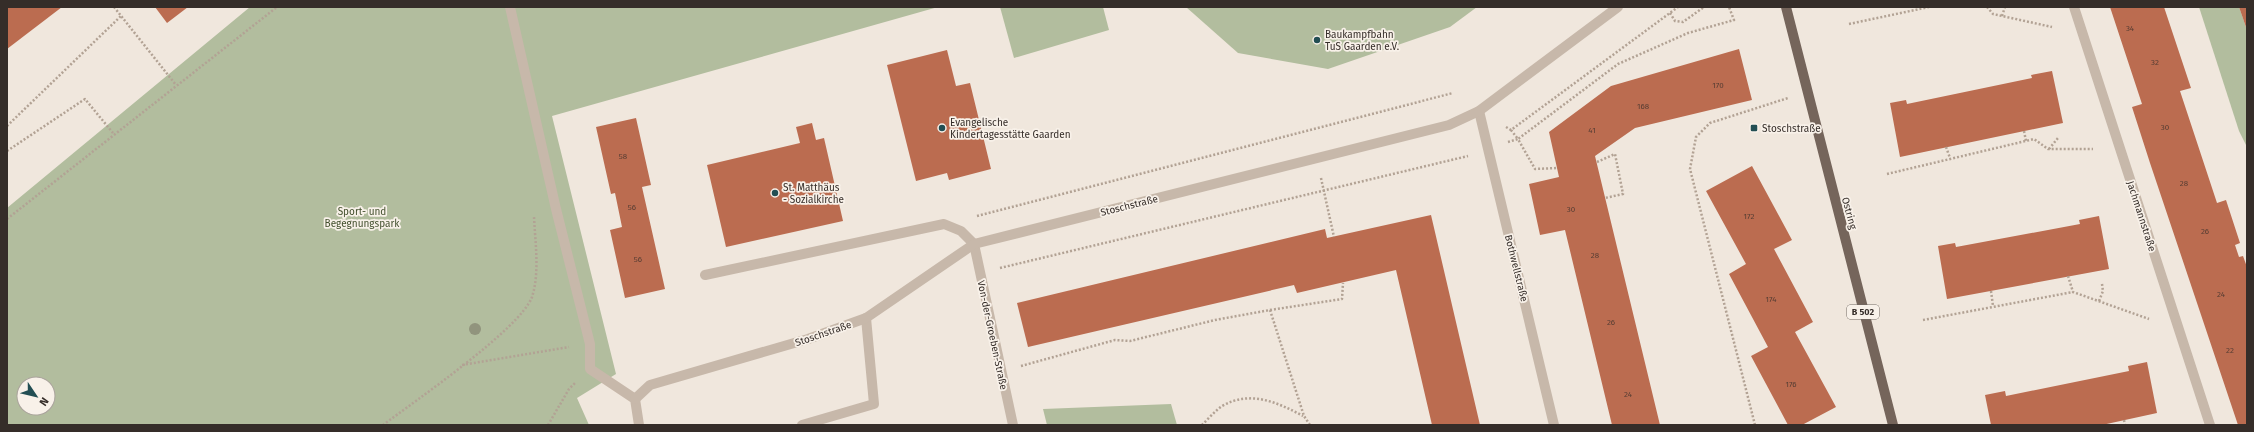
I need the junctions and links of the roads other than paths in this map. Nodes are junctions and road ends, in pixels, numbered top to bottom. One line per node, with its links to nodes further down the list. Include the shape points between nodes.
1 (510, 7): 9 (street, via 590,344 590,369)
2 (1618, 7): 5 (street, Stoschstraße)
3 (1786, 7): 14 (main road, Ostring / B 502)
4 (2074, 7): 15 (street, Jachmannstraße)
5 (1479, 111): 6 (street, Stoschstraße, via 1449,125); 13 (street, Bothwellstraße)
6 (974, 244): 7 (street, via 961,231 944,224); 8 (street, Stoschstraße); 12 (street, Von-der-Groeben-Straße)
7 (705, 275)
8 (866, 318): 9 (street, Stoschstraße, via 808,339 650,385); 11 (street, via 874,404)
9 (635, 399): 10 (street)
10 (639, 425)
11 (802, 425)
12 (1013, 425)
13 (1554, 425)
14 (1893, 425)
15 (2210, 425)

